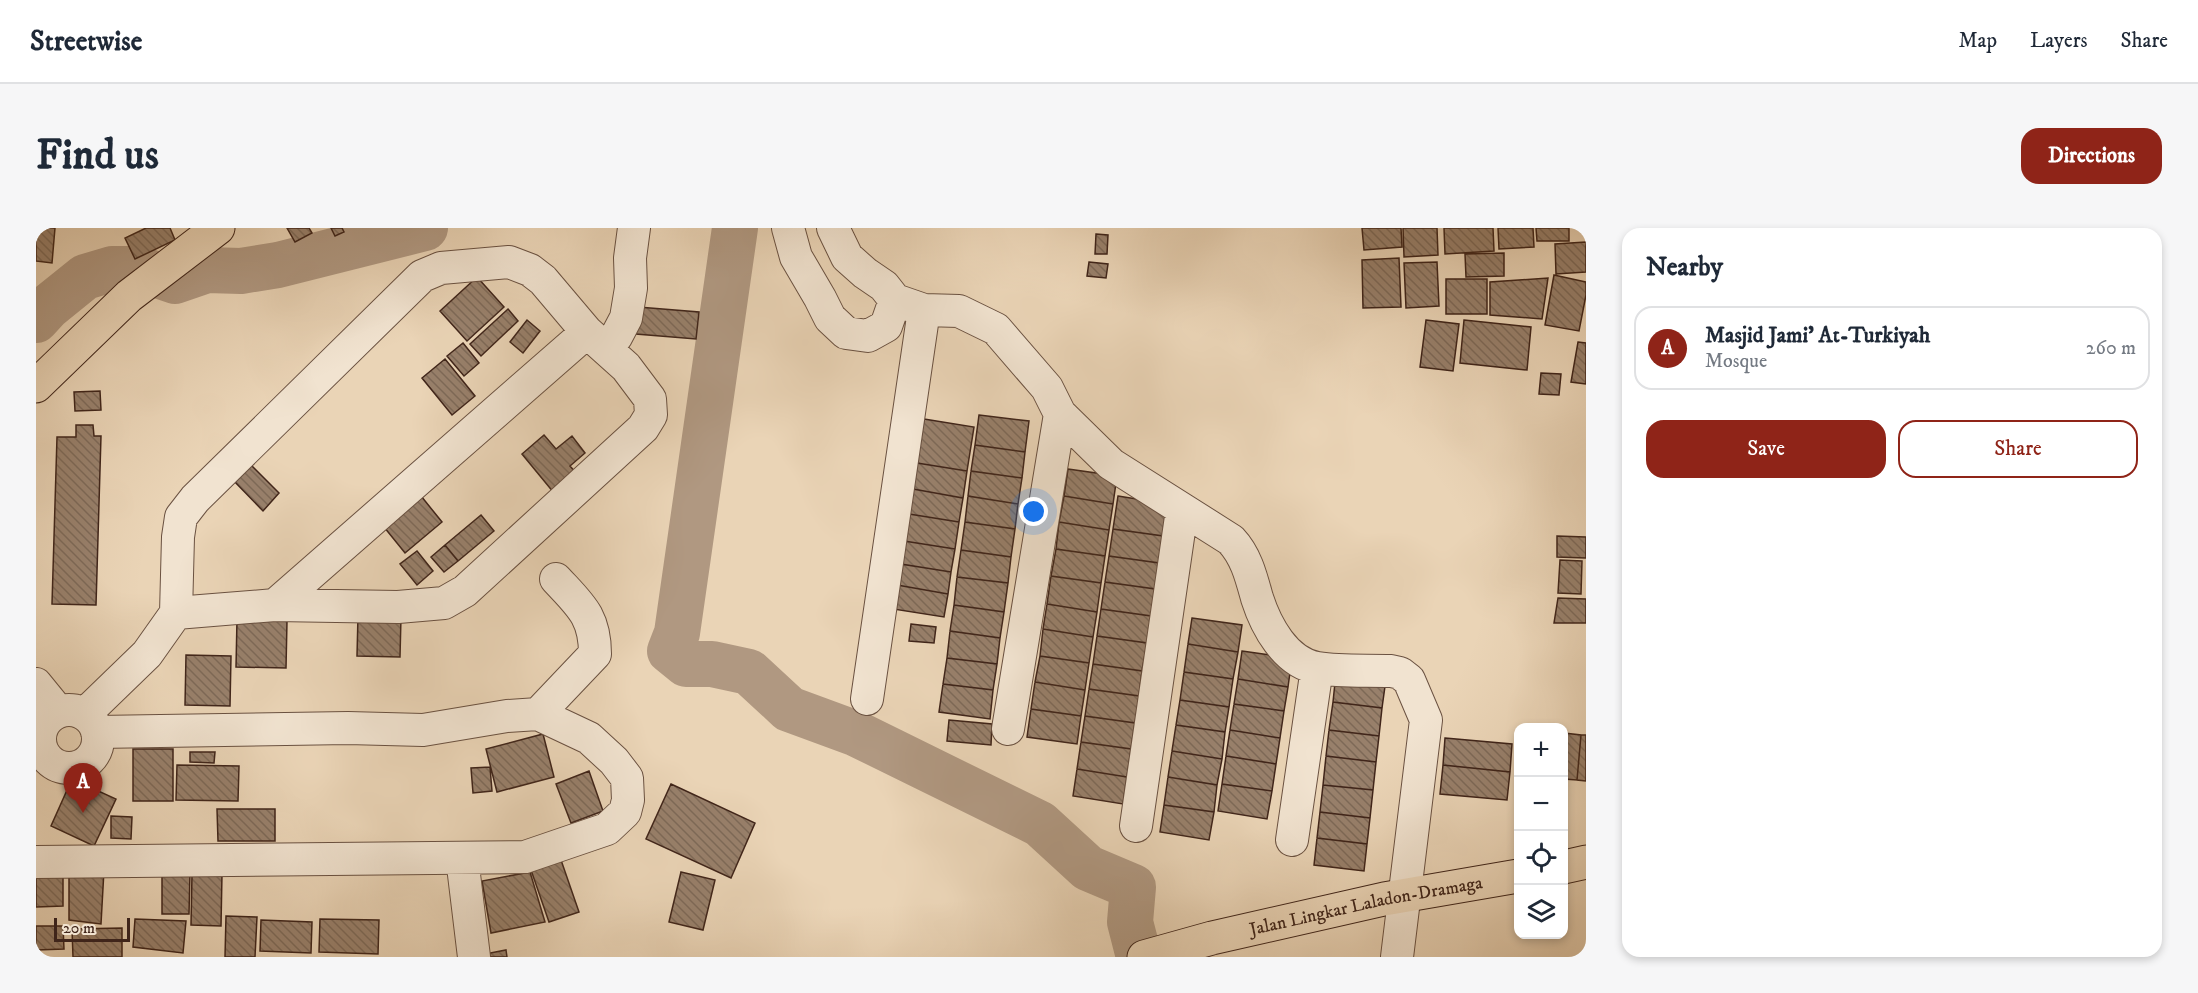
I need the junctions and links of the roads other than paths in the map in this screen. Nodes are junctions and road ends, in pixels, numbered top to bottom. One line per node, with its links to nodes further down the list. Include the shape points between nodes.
1 (218, 228): 10 (main road, via 129,296)
2 (634, 228): 9 (street, via 626,318 616,337)
3 (788, 228): 6 (street, via 796,257)
4 (833, 228): 5 (street, via 847,257)
5 (865, 273): 6 (street, via 846,271 831,281); 7 (street, via 884,286)
6 (820, 297): 7 (street, via 830,318 846,333 868,336 886,326)
7 (895, 300): 8 (street)
8 (924, 310): 11 (street, via 959,311 996,329 1047,388); 18 (street)
9 (594, 338): 14 (street); 14 (street, via 626,367 650,399 651,415 643,428 465,591 444,603 398,607); 15 (street, via 543,280 509,262 441,268 422,276 181,517)
10 (36, 386)
11 (1060, 414): 12 (street, via 1111,464); 21 (street)
12 (1182, 510): 16 (street, via 1241,550 1260,606 1276,638 1290,653); 23 (street)
13 (556, 579): 19 (street, via 585,611 595,636 595,654)
14 (275, 605): 15 (street)
15 (176, 613): 20 (street, via 147,654)
16 (1317, 668): 24 (street); 30 (street, via 1401,674 1414,689 1426,720)
17 (36, 684): 20 (street)
18 (867, 699)
19 (538, 714): 20 (street, via 423,730); 25 (street, via 590,738 614,761 627,778 625,812 607,829 525,857)
20 (64, 718): 22 (street, via 40,732); 22 (street, via 98,743 94,754 76,767)
21 (1008, 729)
22 (41, 763)
23 (1136, 826)
24 (1292, 840)
25 (462, 858): 26 (street); 32 (street)
26 (36, 862)
27 (1586, 862): 28 (main road)
28 (1568, 866)
29 (1514, 877): 30 (main road, Jalan Lingkar Laladon-Dramaga)
30 (1394, 897): 31 (main road, Jalan Lingkar Laladon-Dramaga); 33 (street); 34 (street)
31 (1155, 954)
32 (474, 957)
33 (1377, 957)
34 (1397, 957)

